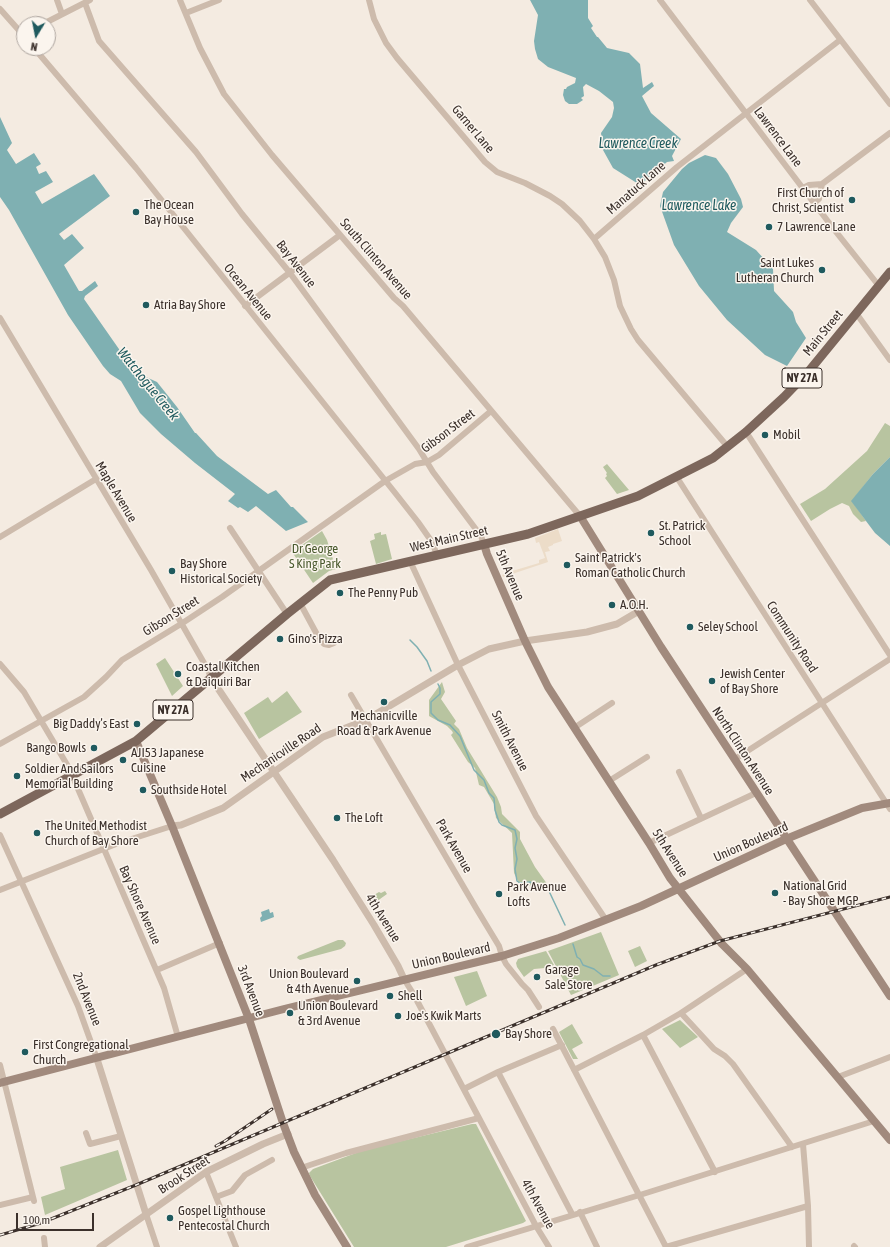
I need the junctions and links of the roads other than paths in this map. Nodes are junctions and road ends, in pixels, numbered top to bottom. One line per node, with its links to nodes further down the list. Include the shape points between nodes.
1 (57, 0): 10 (street)
2 (180, 0): 9 (street, South Clinton Avenue)
3 (219, 0): 9 (street)
4 (369, 0): 22 (street, Garner Lane, via 378,30 386,43 486,162 497,172 537,189 562,204)
5 (660, 0): 16 (street, Lawrence Lane)
6 (810, 0): 13 (street)
7 (87, 1): 10 (street); 24 (street, Bay Avenue, via 100,41 196,152)
8 (0, 9): 12 (street)
9 (186, 13): 21 (street, South Clinton Avenue, via 200,48 224,94)
10 (62, 14): 11 (street)
11 (56, 17)
12 (16, 26)
13 (840, 40): 15 (street); 16 (street, Manatuck Lane)
14 (41, 56): 26 (street, Ocean Avenue, via 136,168)
15 (890, 104)
16 (746, 113): 19 (street, Lawrence Lane); 22 (street, Manatuck Lane, via 677,167)
17 (890, 133): 18 (street)
18 (822, 184): 19 (street); 20 (street, via 819,199)
19 (803, 188): 20 (street, Lawrence Lane)
20 (814, 203): 25 (street, Lawrence Lane)
21 (340, 235): 24 (street); 30 (street, South Clinton Avenue)
22 (594, 239): 32 (street, via 605,257 620,306 631,329 644,348)
23 (890, 272): 25 (main road, NY 27A)
24 (290, 273): 26 (street); 34 (street, Bay Avenue)
25 (879, 286): 27 (main road, Main Street / NY 27A)
26 (245, 306): 37 (street, Ocean Avenue)
27 (856, 313): 29 (street); 31 (main road, Main Street / NY 27A, via 809,371)
28 (0, 318): 36 (street, Maple Avenue)
29 (890, 360)
30 (492, 411): 34 (street, Gibson Street); 38 (street, South Clinton Avenue)
31 (746, 432): 32 (main road, Main Street / NY 27A); 51 (street)
32 (727, 446): 33 (main road, Main Street / NY 27A)
33 (713, 458): 35 (main road, West Main Street / NY 27A)
34 (427, 462): 37 (street, Gibson Street, via 415,464); 41 (street, Bay Avenue, via 481,536)
35 (676, 476): 38 (main road, West Main Street / NY 27A, via 638,496); 58 (street, Community Road)
36 (96, 479): 40 (street); 48 (street, Maple Avenue)
37 (386, 481): 42 (street, Ocean Avenue, via 432,542); 44 (street, Gibson Street)
38 (580, 516): 41 (main road, West Main Street / NY 27A, via 528,534); 46 (main road, North Clinton Avenue)
39 (230, 528): 44 (street)
40 (0, 537)
41 (484, 544): 42 (main road, West Main Street / NY 27A); 49 (main road, 5th Avenue)
42 (437, 555): 43 (main road, West Main Street / NY 27A)
43 (410, 561): 45 (main road, West Main Street / NY 27A, via 330,580); 54 (street, Smith Avenue)
44 (258, 572): 47 (street); 48 (street, Gibson Street)
45 (300, 602): 47 (main road, West Main Street / NY 27A); 50 (street, via 320,640 324,644)
46 (639, 611): 49 (street, Mechanicville Road, via 616,624 587,632); 65 (main road, North Clinton Avenue)
47 (286, 614): 55 (main road, West Main Street / NY 27A)
48 (181, 624): 55 (street, Maple Avenue, via 208,670); 60 (street, Gibson Street, via 122,660 84,697)
49 (525, 641): 54 (street, Mechanicville Road, via 489,649); 61 (main road, 5th Avenue, via 548,687)
50 (334, 643)
51 (890, 655)
52 (890, 659): 58 (street)
53 (0, 664): 60 (street, Bay Shore Avenue, via 24,692)
54 (458, 665): 59 (street, Mechanicville Road); 82 (street, Smith Avenue, via 536,816)
55 (210, 678): 62 (main road, NY 27A); 66 (street, 4th Avenue)
56 (351, 695): 59 (street, Park Avenue)
57 (612, 703): 61 (street)
58 (822, 703): 65 (street); 71 (street, Community Road)
59 (366, 720): 66 (street, Mechanicville Road, via 323,737); 84 (street, Park Avenue, via 499,946)
60 (42, 721): 63 (street, Gibson Street); 68 (street, Bay Shore Avenue)
61 (574, 728): 69 (main road, 5th Avenue)
62 (136, 741): 68 (main road, NY 27A); 74 (main road, 3rd Avenue)
63 (0, 744)
64 (647, 757): 69 (street)
65 (735, 759): 70 (main road, North Clinton Avenue)
66 (273, 772): 74 (street, Mechanicville Road, via 223,808 181,825); 87 (street, 4th Avenue, via 333,860)
67 (679, 772): 73 (street)
68 (72, 775): 72 (main road, NY 27A); 78 (street, Bay Shore Avenue)
69 (609, 781): 77 (main road, 5th Avenue)
70 (756, 793): 73 (street); 76 (main road, North Clinton Avenue)
71 (889, 805): 76 (main road, Union Boulevard, via 862,808)
72 (0, 814)
73 (701, 818): 77 (street)
74 (172, 826): 78 (street, Mechanicville Road); 83 (main road, 3rd Avenue)
75 (0, 835): 79 (street, 2nd Avenue)
76 (786, 839): 80 (main road, Union Boulevard); 88 (main road, North Clinton Avenue)
77 (649, 843): 80 (main road, 5th Avenue)
78 (104, 849): 79 (street, Mechanicville Road); 86 (street, Bay Shore Avenue)
79 (22, 882): 81 (street, Mechanicville Road); 98 (street, 2nd Avenue, via 78,1006)
80 (679, 889): 82 (main road, Union Boulevard); 85 (main road, 5th Avenue, via 722,944)
81 (0, 890)
82 (606, 920): 84 (main road, Union Boulevard)
83 (220, 944): 86 (street); 92 (main road, 3rd Avenue)
84 (502, 956): 87 (main road, Union Boulevard); 90 (street, Park Avenue)
85 (747, 969): 91 (street); 102 (main road, 5th Avenue)
86 (157, 970): 95 (street, Bay Shore Avenue)
87 (404, 979): 92 (main road, Union Boulevard); 104 (street, 4th Avenue)
88 (888, 990): 89 (main road, North Clinton Avenue)
89 (890, 996)
90 (539, 1007)
91 (681, 1013): 94 (street); 112 (street, via 714,1049 733,1064)
92 (249, 1019): 95 (main road, Union Boulevard); 108 (main road, 3rd Avenue)
93 (553, 1029): 96 (street)
94 (643, 1035): 100 (street); 116 (street)
95 (178, 1037): 98 (main road, Union Boulevard)
96 (562, 1046): 100 (street); 101 (street)
97 (890, 1057): 102 (street)
98 (97, 1059): 103 (main road, Union Boulevard); 109 (street, 2nd Avenue)
99 (0, 1065): 103 (street)
100 (574, 1070): 117 (street)
101 (498, 1072): 104 (street); 123 (street)
102 (838, 1077): 106 (main road, 5th Avenue)
103 (2, 1082): 119 (street, via 34,1199)
104 (464, 1089): 105 (street, 4th Avenue)
105 (479, 1118): 114 (street, via 346,1153); 124 (street, 4th Avenue)
106 (874, 1121): 110 (main road, 5th Avenue); 111 (street)
107 (86, 1133): 109 (street, via 90,1144)
108 (288, 1134): 114 (main road, 3rd Avenue); 115 (street, Brook Street)
109 (121, 1136): 122 (street, 2nd Avenue)
110 (890, 1140)
111 (803, 1144): 112 (street); 120 (street)
112 (792, 1147): 116 (street)
113 (272, 1160): 118 (street, via 245,1174 232,1191)
114 (301, 1168): 130 (main road, 3rd Avenue)
115 (206, 1172): 118 (street); 122 (street, Brook Street)
116 (715, 1172): 117 (street)
117 (640, 1195): 121 (street); 134 (street)
118 (216, 1197): 129 (street)
119 (0, 1205)
120 (808, 1206): 134 (street); 135 (street)
121 (580, 1212): 123 (street); 133 (street)
122 (146, 1214): 127 (street, Brook Street); 128 (street, 2nd Avenue)
123 (572, 1214): 124 (street)
124 (536, 1226): 131 (street); 132 (street, 4th Avenue)
125 (44, 1238): 126 (street)
126 (45, 1247)
127 (100, 1247)
128 (157, 1247)
129 (236, 1247)
130 (347, 1247)
131 (467, 1247)
132 (549, 1247)
133 (597, 1247)
134 (666, 1247)
135 (809, 1247)

